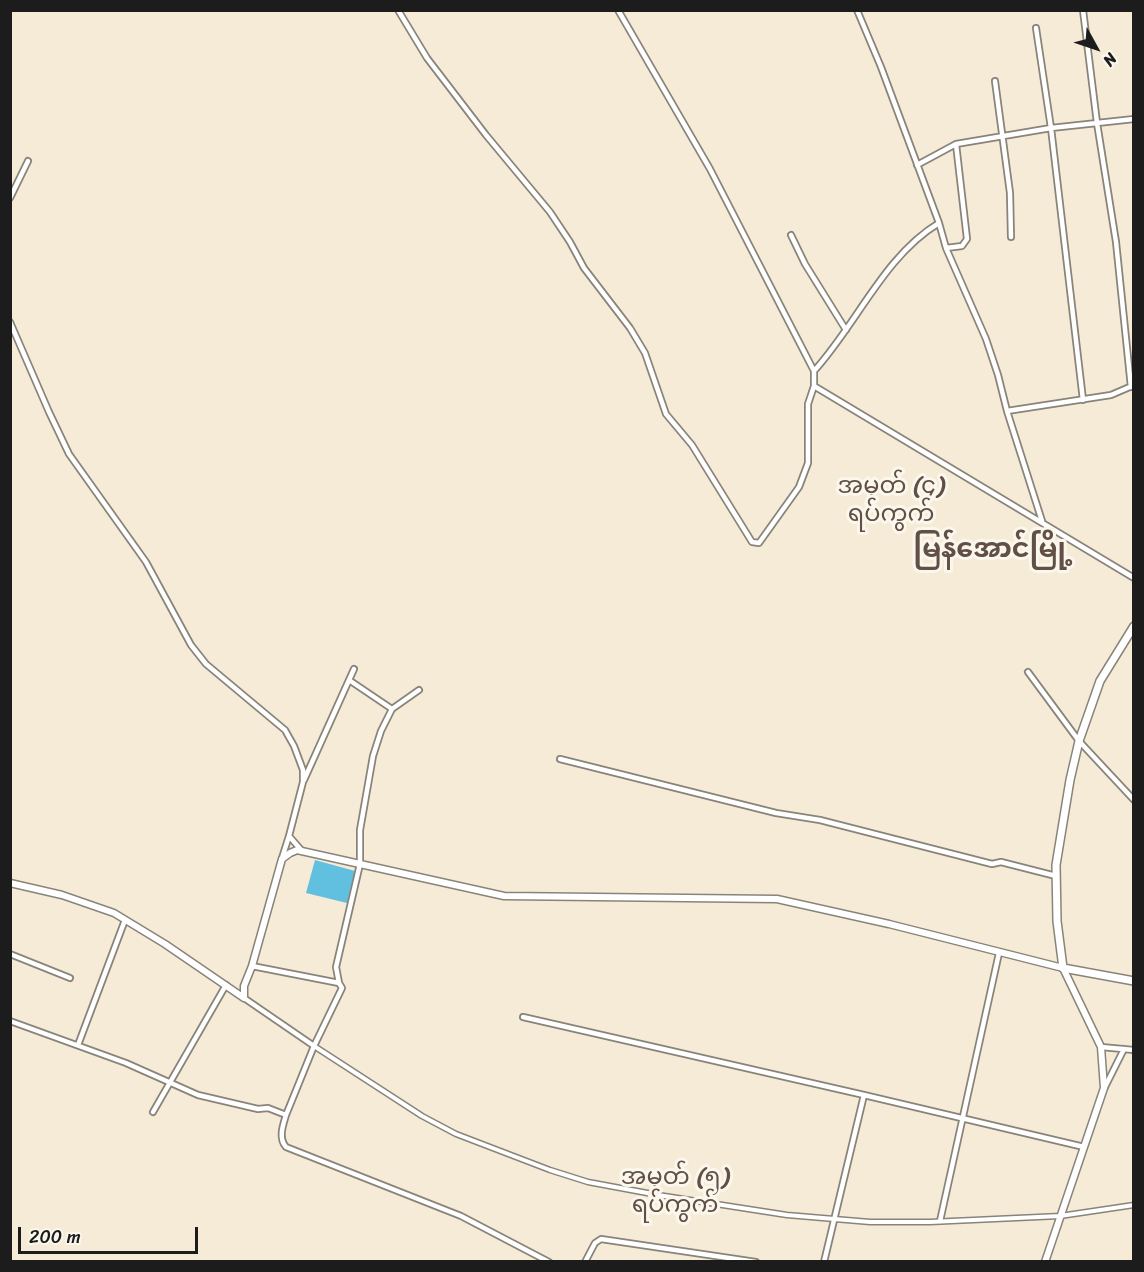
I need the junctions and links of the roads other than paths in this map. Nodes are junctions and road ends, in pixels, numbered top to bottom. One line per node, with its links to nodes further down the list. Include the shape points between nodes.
1 (398, 10): 22 (street, via 427,58 550,212 584,268 630,328 645,353 666,414 692,445 752,542 759,543 799,487 808,463 808,404)
2 (618, 10): 21 (street, via 710,169)
3 (857, 10): 13 (street)
4 (1083, 10): 8 (street)
5 (1036, 28): 9 (street)
6 (994, 81): 10 (street)
7 (1134, 118): 8 (street)
8 (1097, 123): 9 (street); 23 (street, via 1116,242)
9 (1051, 129): 10 (street); 24 (street)
10 (1002, 137): 11 (street); 17 (street)
11 (956, 144): 13 (street); 18 (street, via 967,239 962,246)
12 (28, 161): 14 (street)
13 (917, 165): 15 (street)
14 (10, 198)
15 (939, 223): 18 (street); 20 (street, via 908,248)
16 (791, 236): 20 (street)
17 (1011, 237)
18 (946, 248): 25 (street, via 986,339)
19 (10, 322): 36 (street, via 69,454 146,562 191,645 206,664 285,730 303,770)
20 (846, 330): 21 (street)
21 (814, 371): 22 (street)
22 (814, 386): 26 (street)
23 (1132, 386): 24 (street)
24 (1083, 400): 25 (street)
25 (1007, 411): 26 (street)
26 (1042, 521): 27 (street)
27 (1134, 578)
28 (1134, 627): 34 (main road, via 1100,681)
29 (354, 669): 31 (street)
30 (1028, 672): 34 (street)
31 (349, 680): 33 (street); 36 (street)
32 (419, 690): 33 (street)
33 (392, 709): 41 (street, via 373,756 360,830)
34 (1079, 741): 37 (street); 42 (main road)
35 (560, 759): 42 (street, via 992,864 1001,862)
36 (303, 782): 38 (street)
37 (1134, 800)
38 (290, 836): 39 (street); 40 (street)
39 (302, 851): 40 (street); 41 (street)
40 (282, 859): 47 (street)
41 (360, 864): 45 (street, via 504,896 777,899); 51 (street, via 336,967)
42 (1056, 876): 48 (main road)
43 (10, 883): 44 (street, via 62,895)
44 (125, 920): 52 (street); 56 (street)
45 (999, 953): 48 (street); 66 (street)
46 (10, 954): 49 (street)
47 (252, 966): 51 (street); 53 (street)
48 (1063, 968): 50 (main road); 58 (street)
49 (70, 978)
50 (1134, 981)
51 (339, 983): 57 (street, via 342,988)
52 (226, 985): 53 (street); 61 (street)
53 (244, 998): 57 (street)
54 (524, 1017): 63 (street)
55 (10, 1021): 56 (street)
56 (78, 1045): 61 (street)
57 (314, 1046): 65 (street); 70 (street, via 456,1134 550,1170 588,1182 724,1207)
58 (1101, 1047): 59 (street); 62 (street)
59 (1124, 1049): 60 (street); 62 (street)
60 (1134, 1050)
61 (170, 1082): 64 (street); 65 (street, via 198,1095)
62 (1104, 1088): 67 (street)
63 (864, 1095): 66 (street); 70 (street)
64 (153, 1112)
65 (286, 1115): 73 (street, via 281,1136 286,1147 461,1216)
66 (962, 1119): 67 (street); 71 (street)
67 (1084, 1147): 69 (street)
68 (1134, 1205): 69 (street)
69 (1060, 1216): 71 (street); 77 (street)
70 (835, 1220): 71 (street); 76 (street)
71 (940, 1221)
72 (717, 1259): 74 (street, via 601,1239); 75 (street)
73 (549, 1262)
74 (585, 1262)
75 (756, 1262)
76 (825, 1262)
77 (1045, 1262)

